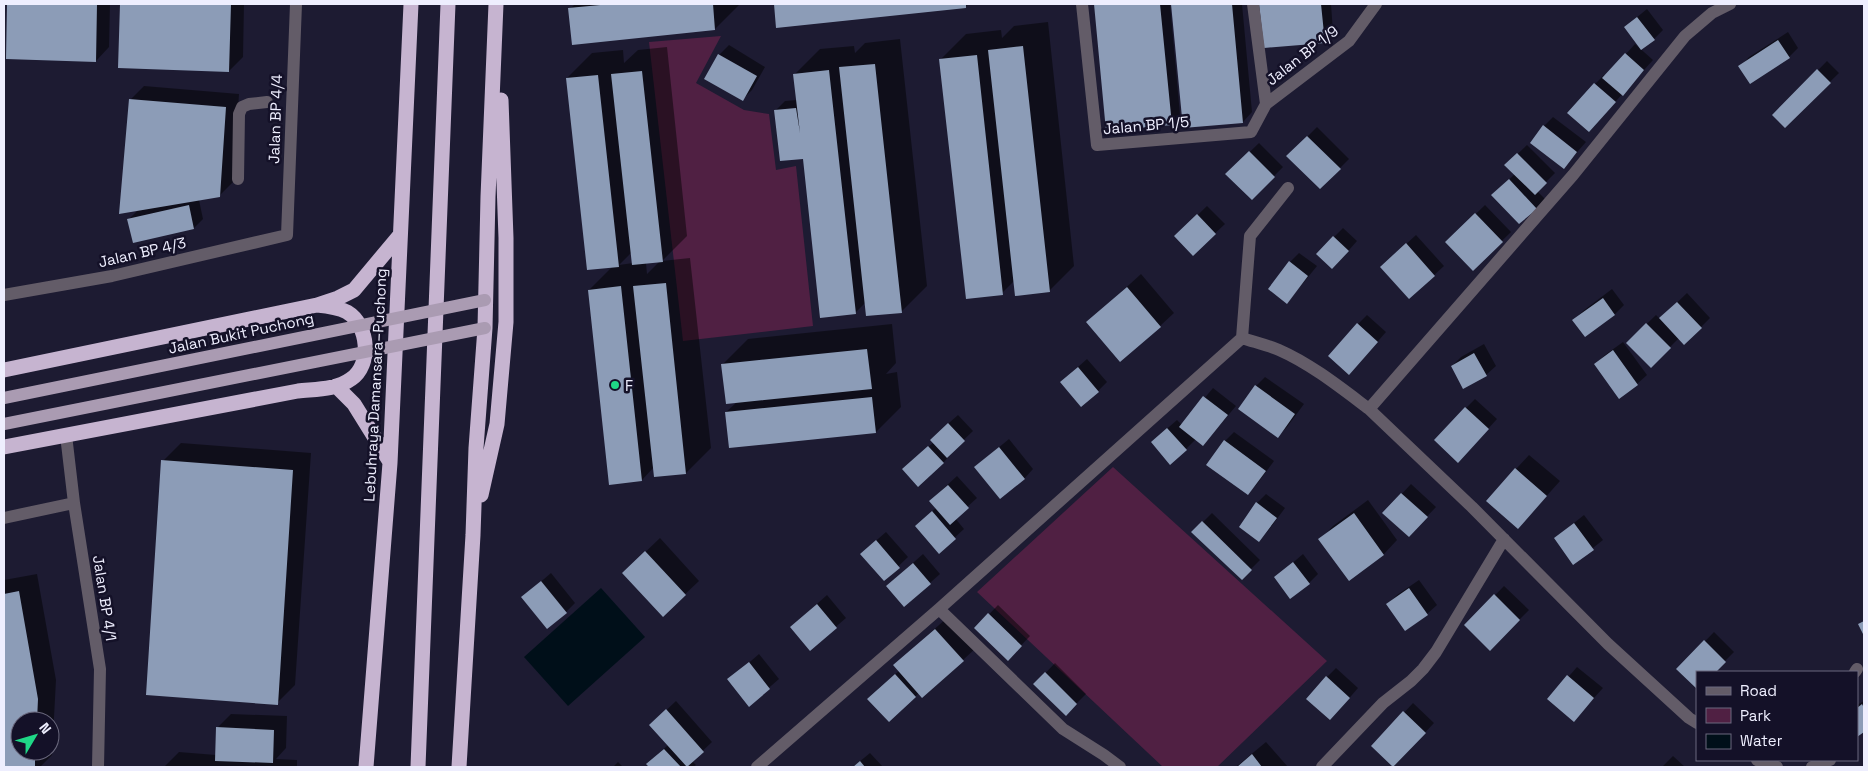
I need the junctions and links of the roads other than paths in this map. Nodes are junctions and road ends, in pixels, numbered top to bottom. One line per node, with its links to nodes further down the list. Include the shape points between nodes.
1 (296, 4): 15 (street, Jalan BP 4/4)
2 (411, 4): 14 (highway, Lebuhraya Damansara–Puchong)
3 (448, 4): 39 (highway)
4 (496, 4): 17 (highway); 31 (highway, via 506,238 506,322 496,424)
5 (1082, 4): 11 (street, Jalan BP 1/5, via 1097,145)
6 (1253, 4): 10 (street)
7 (1376, 4): 10 (street, Jalan BP 1/9, via 1349,40)
8 (1730, 4): 24 (street, via 1712,13 1685,36 1573,175)
9 (267, 102): 12 (street, via 249,104 242,107 239,114)
10 (1266, 104): 11 (street, Jalan BP 1/9)
11 (1251, 132)
12 (238, 179)
13 (1288, 188): 20 (street, via 1250,236)
14 (400, 234): 18 (highway, via 354,290); 28 (highway, Lebuhraya Damansara–Puchong)
15 (286, 235): 16 (street, Jalan BP 4/3, via 112,276)
16 (4, 295)
17 (485, 300): 19 (highway); 23 (main road, Jalan Bukit Puchong, bridge)
18 (317, 306): 21 (highway); 22 (highway, via 336,307 348,312 362,332 365,345 361,369 351,379)
19 (485, 328): 25 (main road, bridge); 31 (highway)
20 (1242, 338): 24 (street, via 1280,351); 33 (street)
21 (4, 370)
22 (336, 386): 26 (highway); 28 (highway, via 354,404)
23 (4, 398)
24 (1369, 409): 32 (street)
25 (4, 424)
26 (66, 435): 27 (highway); 29 (street, Jalan BP 4/1)
27 (4, 447)
28 (390, 462): 38 (highway, Lebuhraya Damansara–Puchong)
29 (74, 503): 30 (street); 37 (street, Jalan BP 4/1, via 100,669)
30 (4, 518)
31 (472, 535): 40 (highway)
32 (1504, 539): 34 (street, via 1608,644); 43 (street, via 1436,652 1411,681 1383,703)
33 (939, 609): 41 (street); 42 (street, via 1063,729)
34 (1696, 722)
35 (1760, 761): 44 (street)
36 (1827, 761): 45 (street)
37 (98, 767)
38 (366, 767)
39 (418, 767)
40 (459, 767)
41 (757, 767)
42 (1120, 767)
43 (1322, 767)
44 (1777, 767)
45 (1812, 767)

